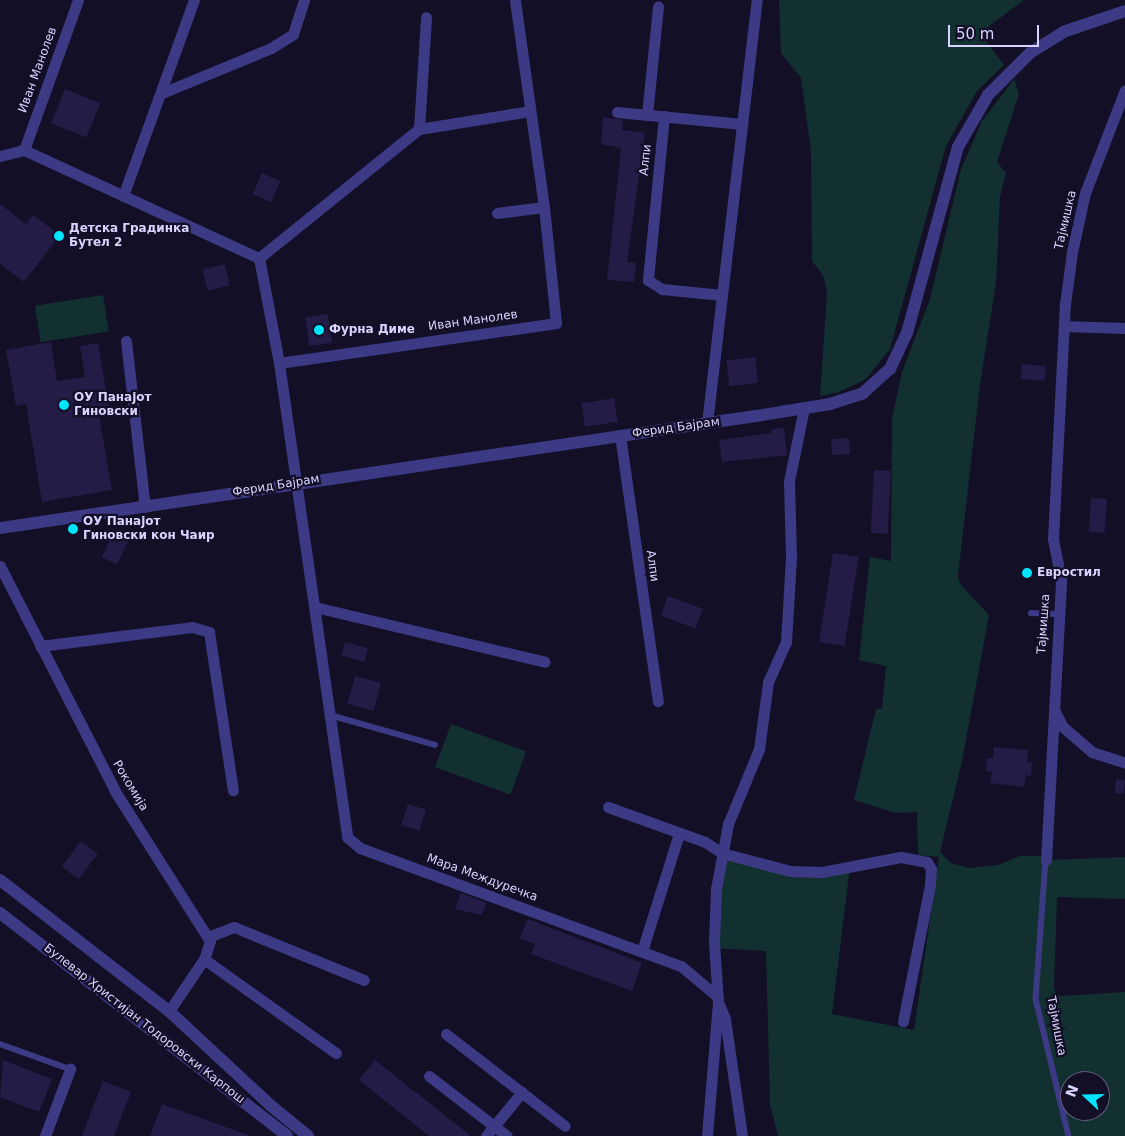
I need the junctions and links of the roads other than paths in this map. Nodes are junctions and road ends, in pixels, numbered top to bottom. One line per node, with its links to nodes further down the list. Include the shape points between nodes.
1 (78, 0): 17 (street, Иван Манолев)
2 (194, 0): 10 (street)
3 (304, 0): 10 (street, via 292,34 271,48)
4 (515, 0): 11 (street, Иван Манолев)
5 (757, 0): 15 (street)
6 (658, 7): 13 (street)
7 (1125, 11): 28 (street, Ферид Бајрам, via 1063,32 1030,53 988,95 958,146 916,305 890,368 863,393 830,404)
8 (426, 17): 16 (street)
9 (1125, 90): 24 (street, Тајмишка, via 1085,193 1072,252)
10 (162, 93): 19 (street)
11 (530, 111): 16 (street); 20 (street, Иван Манолев)
12 (618, 112): 13 (street)
13 (647, 115): 14 (street)
14 (664, 116): 15 (street); 23 (street, Алпи, via 648,280 662,289)
15 (742, 124): 23 (street)
16 (419, 129): 22 (street)
17 (24, 150): 18 (street); 19 (street)
18 (0, 156)
19 (123, 196): 22 (street)
20 (544, 207): 21 (street); 27 (street, Иван Манолев, via 556,323)
21 (497, 212)
22 (259, 258): 27 (street)
23 (722, 295): 29 (street)
24 (1064, 326): 25 (street); 37 (street, Тајмишка, via 1053,539 1061,580)
25 (1125, 328)
26 (126, 341): 32 (street)
27 (279, 363): 31 (street)
28 (804, 408): 29 (street, Ферид Бајрам); 48 (street, via 789,481 791,558 786,642 768,682 758,749 728,824)
29 (708, 423): 30 (street, Ферид Бајрам)
30 (620, 435): 31 (street, Ферид Бајрам); 40 (street, Алпи)
31 (296, 482): 32 (street, Ферид Бајрам); 35 (street, Мара Междуречка)
32 (145, 507): 33 (street, Ферид Бајрам)
33 (0, 528)
34 (0, 566): 38 (street, Рокомија)
35 (315, 607): 39 (street); 42 (street, Мара Междуречка)
36 (1031, 613): 37 (lane)
37 (1058, 614): 41 (street, Тајмишка)
38 (40, 646): 45 (street, via 192,627 209,632); 52 (street, Рокомија, via 116,793)
39 (546, 662)
40 (658, 701)
41 (1055, 712): 44 (street, via 1062,726 1092,752); 49 (street, Тајмишка)
42 (330, 716): 43 (lane); 53 (street, Мара Междуречка, via 346,832 355,845)
43 (435, 745)
44 (1125, 763)
45 (233, 790)
46 (608, 807): 47 (street)
47 (679, 834): 48 (street, via 706,842); 53 (street)
48 (722, 853): 56 (street, via 714,927); 58 (street, via 802,873 894,858 927,862 931,869 930,884)
49 (1046, 860): 74 (lane, Тајмишка, via 1036,999)
50 (0, 880): 57 (street, Булевар Христијан Тодоровски Карпош)
51 (0, 913): 68 (street, Булевар Христијан Тодоровски Карпош)
52 (208, 937): 54 (street, via 210,945); 55 (street, via 234,927)
53 (642, 951): 56 (street, Мара Междуречка, via 688,969)
54 (204, 959): 57 (street); 61 (street)
55 (364, 980)
56 (718, 1000): 72 (street); 73 (street, via 725,1019)
57 (169, 1011): 69 (street, Булевар Христијан Тодоровски Карпош)
58 (903, 1021)
59 (446, 1034): 64 (street)
60 (0, 1044): 62 (lane)
61 (336, 1053)
62 (70, 1069): 67 (street)
63 (429, 1076): 65 (street)
64 (522, 1092): 65 (street); 66 (street)
65 (494, 1126): 70 (street); 71 (street)
66 (565, 1126)
67 (45, 1136)
68 (287, 1136)
69 (308, 1136)
70 (486, 1136)
71 (507, 1136)
72 (707, 1136)
73 (742, 1136)
74 (1069, 1136)

